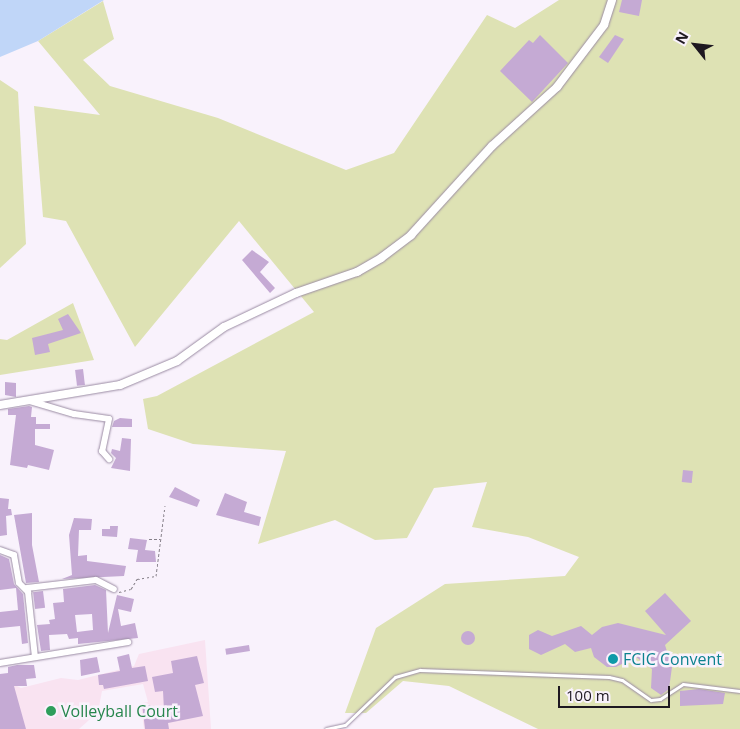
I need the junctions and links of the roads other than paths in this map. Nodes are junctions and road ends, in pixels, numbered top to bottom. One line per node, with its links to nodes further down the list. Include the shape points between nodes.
1 (612, 0): 2 (street, via 604,25 557,87 492,146 411,234 381,258 357,272 296,293 224,327 177,361 120,385)
2 (29, 400): 3 (street); 4 (street, via 74,414 109,419 102,451)
3 (0, 405)
4 (109, 459)
5 (0, 550): 6 (street, via 14,555 19,583)
6 (26, 588): 7 (street, via 96,580); 9 (street)
7 (114, 589)
8 (128, 642): 9 (street)
9 (35, 657): 10 (street)
10 (0, 663)
11 (740, 691): 12 (lane, via 683,684 660,700 652,700 622,680 609,677 420,670 395,677 345,725)
12 (326, 729)

